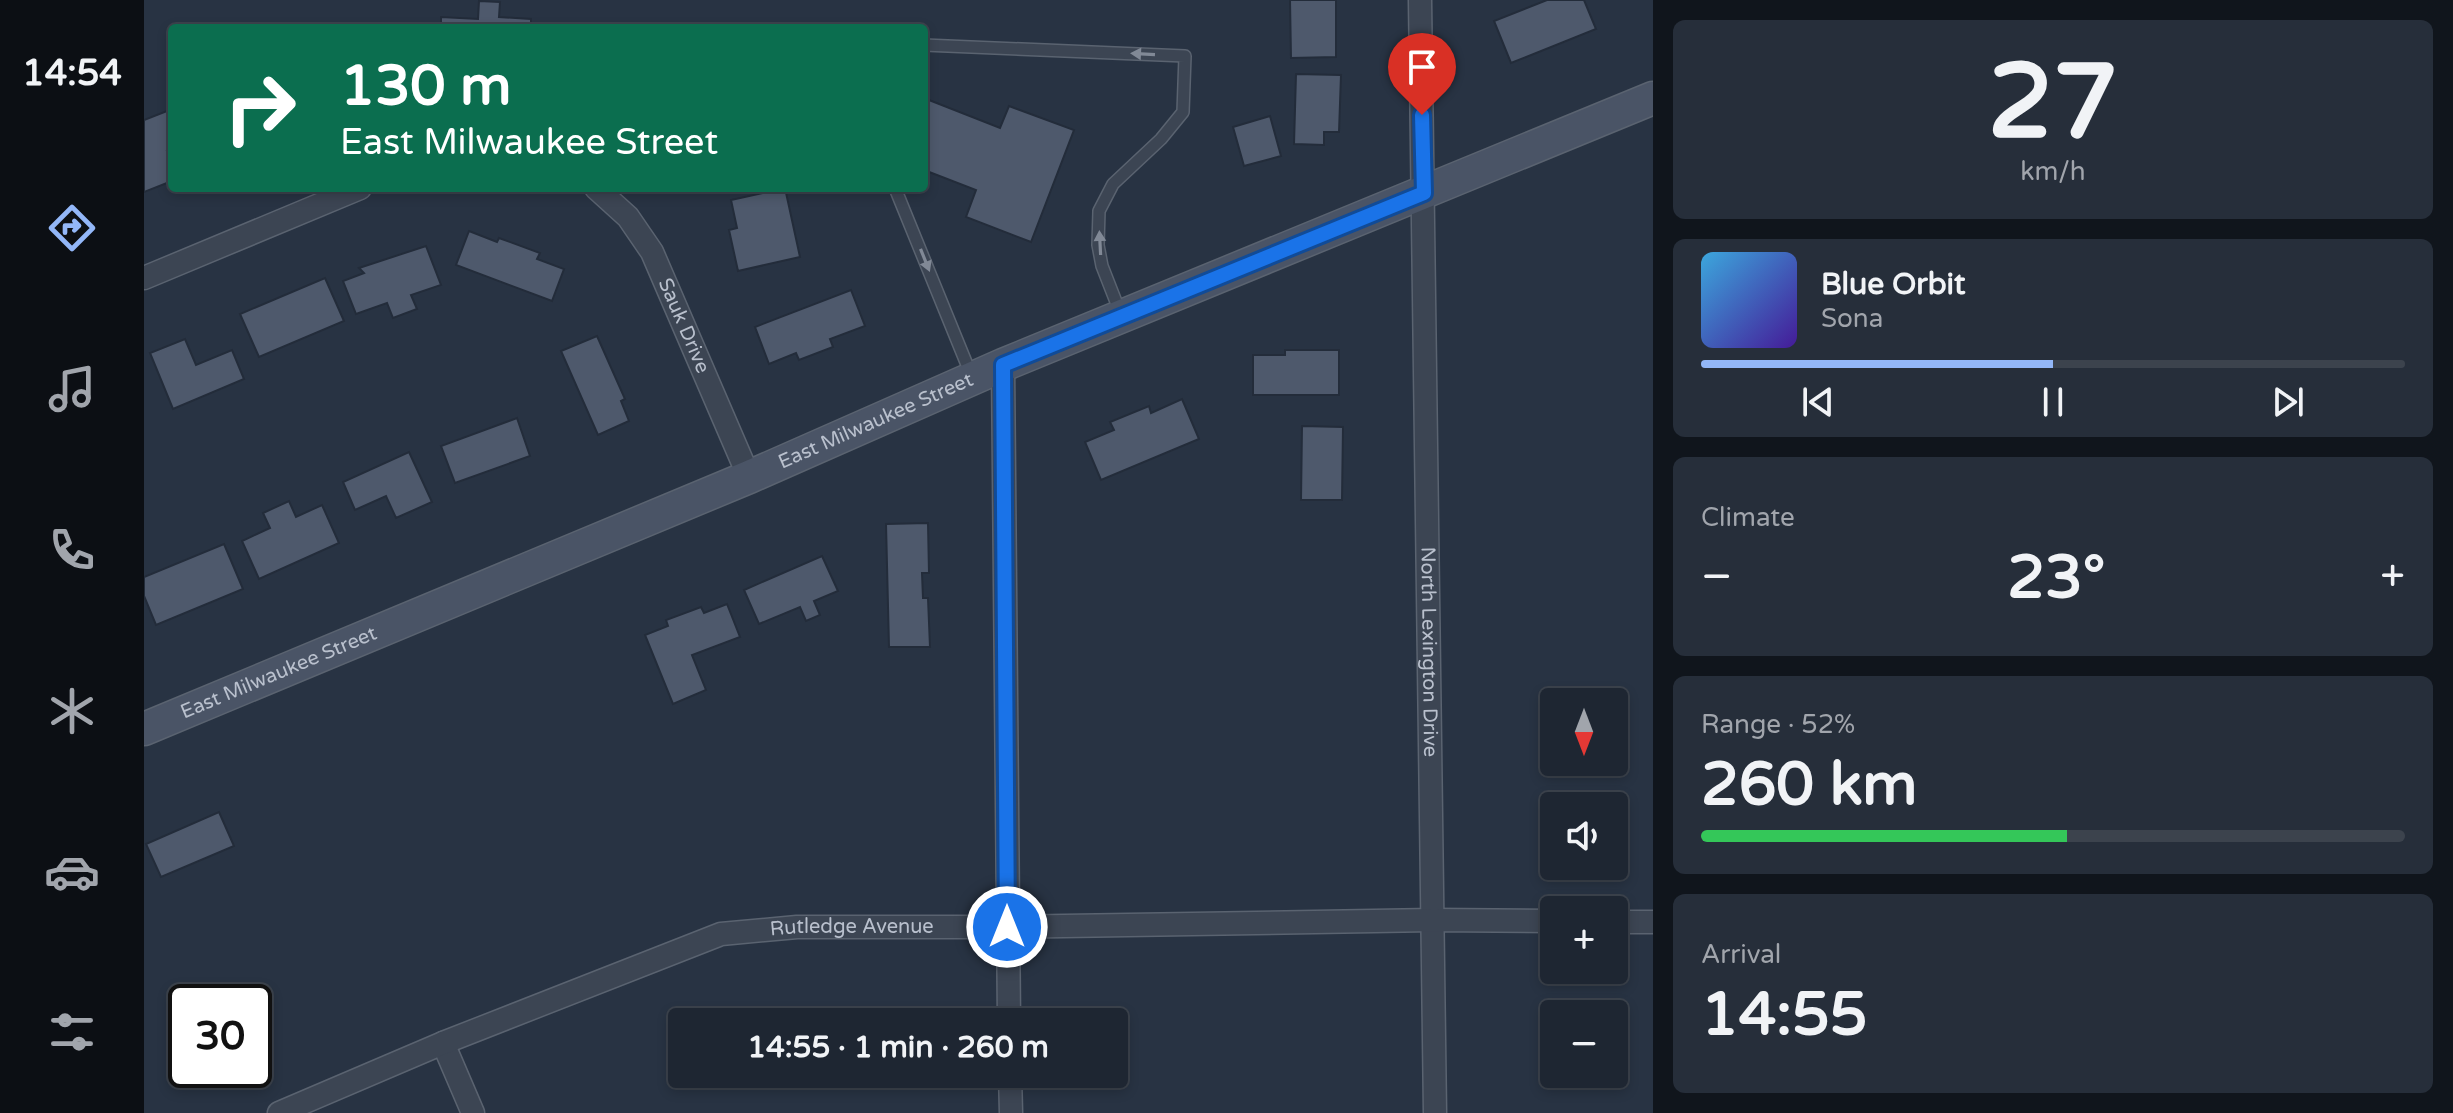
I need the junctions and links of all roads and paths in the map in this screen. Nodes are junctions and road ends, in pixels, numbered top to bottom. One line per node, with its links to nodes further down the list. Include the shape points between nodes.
1 (1420, 0): 7 (street, North Lexington Drive)
2 (928, 45): 9 (lane, one-way to 2, via 1102,266 1099,211 1113,184 1183,112 1185,56)
3 (1653, 98): 7 (main road, East Milwaukee Street)
4 (350, 192): 8 (street)
5 (600, 192): 12 (street, Sauk Drive, via 628,217 652,252)
6 (897, 192): 11 (lane, one-way to 11)
7 (1424, 193): 9 (main road, East Milwaukee Street); 14 (street, North Lexington Drive)
8 (144, 278)
9 (1122, 316): 10 (main road, East Milwaukee Street)
10 (1003, 365): 11 (main road, East Milwaukee Street); 18 (street)
11 (973, 379): 12 (main road, East Milwaukee Street)
12 (749, 477): 13 (main road, East Milwaukee Street)
13 (144, 729)
14 (1433, 920): 15 (street, Rutledge Avenue); 18 (street, Rutledge Avenue); 25 (street, North Lexington Drive)
15 (1540, 921)
16 (1628, 922): 17 (street)
17 (1653, 922)
18 (1007, 927): 19 (street); 20 (street, Rutledge Avenue, via 797,927 721,934)
19 (1009, 1008)
20 (443, 1043): 22 (street, Rutledge Avenue); 23 (street)
21 (1010, 1088): 24 (street)
22 (279, 1113)
23 (473, 1113)
24 (1011, 1113)
25 (1435, 1113)

